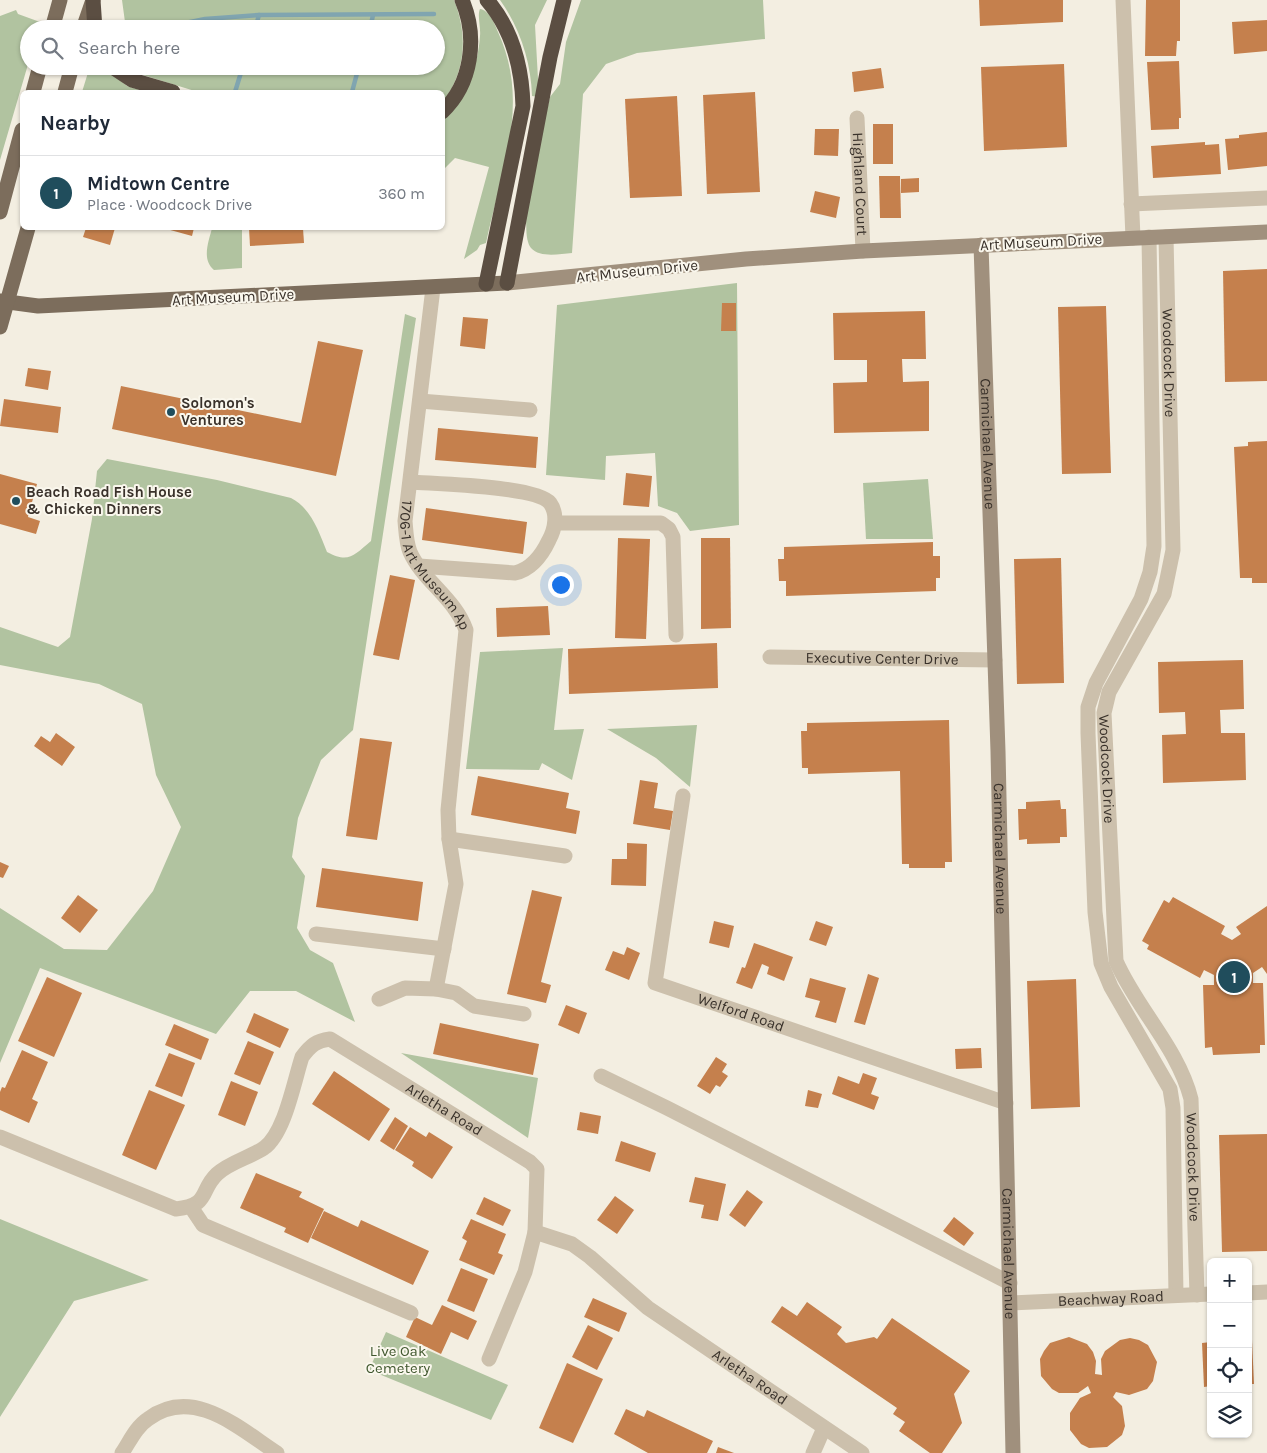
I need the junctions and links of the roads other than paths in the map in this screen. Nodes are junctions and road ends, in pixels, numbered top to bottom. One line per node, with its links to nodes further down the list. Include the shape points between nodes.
1 (60, 0): 7 (main road)
2 (93, 0): 8 (main road); 9 (highway)
3 (462, 0): 16 (highway, via 470,27 469,66 460,89)
4 (487, 0): 30 (highway, via 502,22 516,54 523,106)
5 (564, 0): 29 (highway, via 522,192)
6 (1122, 0): 20 (street)
7 (54, 20)
8 (86, 20)
9 (94, 20)
10 (38, 75): 13 (main road)
11 (70, 75): 14 (main road)
12 (124, 75): 15 (highway)
13 (34, 90)
14 (66, 90)
15 (166, 90)
16 (445, 108)
17 (857, 118): 28 (street, Highland Court)
18 (20, 137): 21 (main road)
19 (1267, 198): 20 (street)
20 (1131, 204): 26 (street)
21 (0, 212)
22 (27, 230): 32 (main road)
23 (1267, 232): 25 (street, Art Museum Drive)
24 (1149, 237): 25 (street, Art Museum Drive); 26 (street, Art Museum Drive); 59 (street, Woodcock Drive, via 1152,560 1141,599 1096,683 1088,707 1088,733 1095,912 1101,963 1111,987 1170,1089 1173,1108)
25 (1166, 237): 58 (street, Woodcock Drive, via 1173,550 1164,594 1109,692 1105,722 1116,961 1124,980 1178,1064 1189,1090)
26 (1133, 238): 27 (street, Art Museum Drive)
27 (982, 245): 28 (street, Art Museum Drive); 41 (street, Carmichael Avenue)
28 (863, 251): 29 (street, Art Museum Drive, via 746,259)
29 (507, 283): 30 (main road, Art Museum Drive)
30 (486, 284): 31 (main road, Art Museum Drive)
31 (433, 288): 32 (main road, Art Museum Drive, via 38,306); 34 (street, 1706-1 Art Museum Ap)
32 (3, 301): 33 (main road)
33 (0, 327)
34 (420, 401): 35 (street); 36 (street, 1706-1 Art Museum Ap)
35 (530, 410)
36 (411, 482): 37 (street, via 528,492 549,502); 38 (street, 1706-1 Art Museum Ap, via 405,521 406,542)
37 (555, 523): 38 (street, via 544,550 526,571 515,573); 39 (street, via 661,523 669,528 673,537)
38 (419, 566): 43 (street, 1706-1 Art Museum Ap, via 461,615 466,630 451,779)
39 (676, 635)
40 (770, 657): 41 (street, Executive Center Drive)
41 (995, 660): 51 (street, Carmichael Avenue)
42 (682, 796): 51 (street, Welford Road, via 655,983)
43 (449, 839): 44 (street); 46 (street, 1706-1 Art Museum Ap, via 456,884)
44 (565, 856)
45 (316, 934): 46 (street)
46 (444, 949): 47 (street, 1706-1 Art Museum Ap)
47 (436, 989): 48 (street, via 405,988); 49 (street, via 456,993 474,1006)
48 (379, 999)
49 (524, 1014)
50 (601, 1076): 55 (street)
51 (1006, 1103): 55 (street, Carmichael Avenue)
52 (0, 1137): 53 (street, via 176,1209)
53 (191, 1207): 54 (street, Arletha Road, via 206,1195 214,1177 222,1170 264,1148 274,1139 302,1056 318,1041 330,1040 530,1162 537,1169); 61 (street, via 203,1225)
54 (535, 1232): 62 (street, via 525,1272); 63 (street, Arletha Road, via 572,1244 648,1308)
55 (1010, 1283): 60 (street, Carmichael Avenue)
56 (1267, 1292): 57 (street)
57 (1252, 1293)
58 (1204, 1294): 59 (street, Beachway Road)
59 (1176, 1296): 60 (street, Beachway Road)
60 (1011, 1303): 68 (street, Carmichael Avenue)
61 (411, 1313)
62 (489, 1359)
63 (824, 1428): 66 (street); 67 (street, Arletha Road)
64 (122, 1453): 65 (street, via 148,1418 170,1408 189,1406 203,1408)
65 (277, 1453)
66 (813, 1453)
67 (862, 1453)
68 (1013, 1453)

